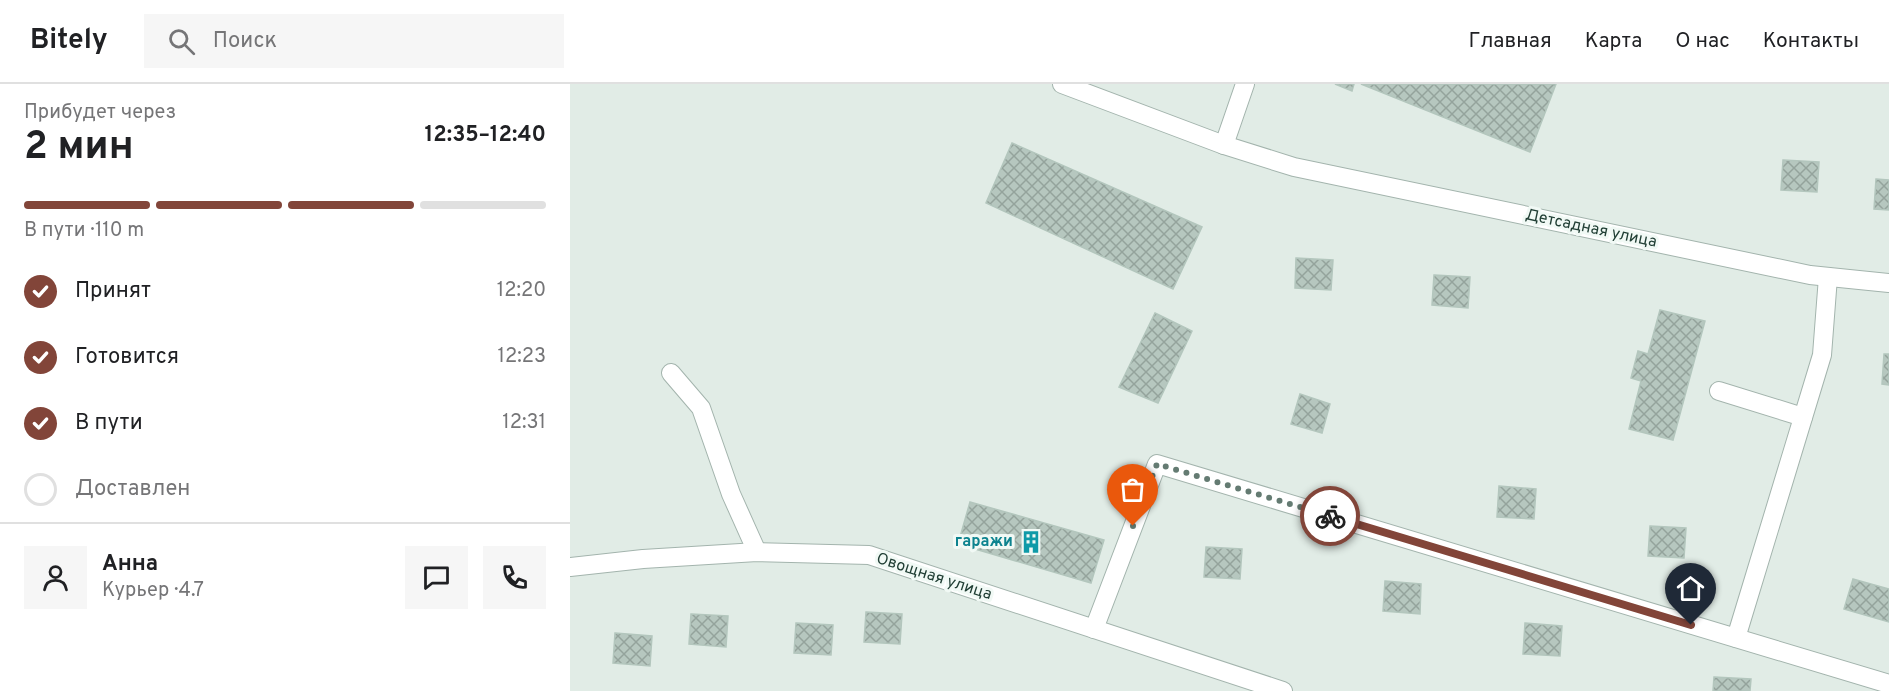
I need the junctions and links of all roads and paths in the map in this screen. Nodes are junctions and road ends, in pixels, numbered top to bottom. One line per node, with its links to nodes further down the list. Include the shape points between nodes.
1 (1062, 84): 3 (street, Детсадная улица)
2 (1245, 84): 3 (street)
3 (1224, 145): 4 (street, Детсадная улица, via 1294,167)
4 (1828, 277): 5 (street, Детсадная улица); 8 (street, via 1822,355)
5 (1889, 283)
6 (671, 373): 9 (street, via 701,408 731,494)
7 (1719, 391): 8 (street)
8 (1803, 417): 12 (street)
9 (757, 552): 10 (street, Овощная улица); 11 (street, Овощная улица, via 869,555)
10 (570, 567)
11 (1094, 629): 12 (street, via 1157,464); 14 (street, Овощная улица)
12 (1736, 638): 13 (street)
13 (1889, 684)
14 (1284, 691)

